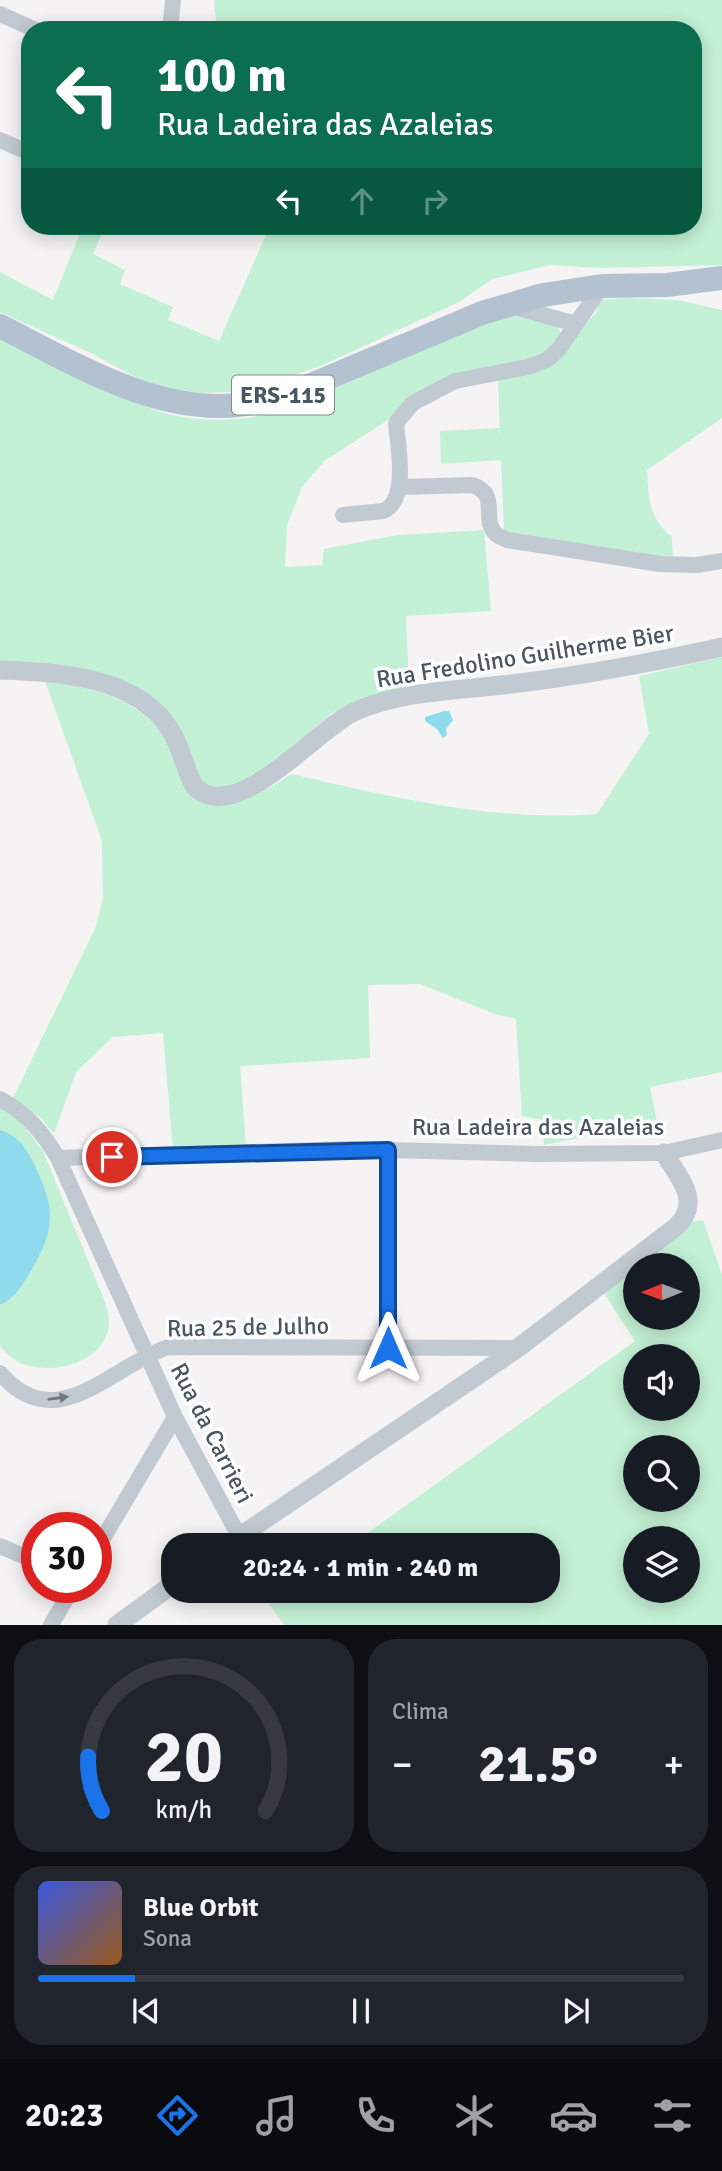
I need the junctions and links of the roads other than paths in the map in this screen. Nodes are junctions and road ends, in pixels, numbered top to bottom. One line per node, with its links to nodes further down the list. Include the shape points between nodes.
1 (173, 0): 3 (street)
2 (0, 14): 4 (street)
3 (171, 21)
4 (21, 23)
5 (0, 140): 6 (street)
6 (21, 149)
7 (722, 278): 8 (main road, ERS-115)
8 (667, 285): 9 (main road, ERS-115); 10 (main road, ERS-115)
9 (602, 286): 11 (main road, ERS-115); 12 (street)
10 (722, 292)
11 (506, 305): 12 (street); 13 (main road, ERS-115, via 311,385 239,405 190,404 156,396)
12 (576, 324): 14 (street, via 547,360 455,381 413,403 396,423)
13 (0, 326)
14 (400, 486): 15 (street, via 389,509); 16 (street, via 481,488 488,498 491,524 496,534 507,540 660,564)
15 (343, 515)
16 (722, 561)
17 (722, 647): 18 (street, Rua Fredolino Guilherme Bier, via 555,678 385,701 340,719 265,779 232,793 210,796 194,786 171,730 137,698 91,681)
18 (0, 670)
19 (0, 1099): 23 (street, Rua da Carrieri, via 37,1126)
20 (722, 1140): 22 (street, Rua Ladeira das Azaleias)
21 (388, 1150): 22 (street, Rua Ladeira das Azaleias); 23 (street, Rua Ladeira das Azaleias); 24 (street)
22 (664, 1153): 25 (street, via 686,1190 687,1216)
23 (58, 1158): 26 (street, Rua da Carrieri)
24 (388, 1348): 25 (street, Rua 25 de Julho); 26 (street, Rua 25 de Julho, via 168,1347)
25 (518, 1348): 31 (street)
26 (149, 1356): 27 (street, Rua 25 de Julho, one-way to 26, via 27,1397 59,1400); 28 (street, Rua da Carrieri)
27 (0, 1373)
28 (175, 1418): 29 (street); 30 (street, Rua da Carrieri)
29 (112, 1523)
30 (229, 1533)
31 (245, 1533)
32 (0, 1546): 33 (street)
33 (21, 1555)
34 (161, 1593): 37 (street)
35 (64, 1603): 36 (street)
36 (51, 1625)
37 (117, 1625)

